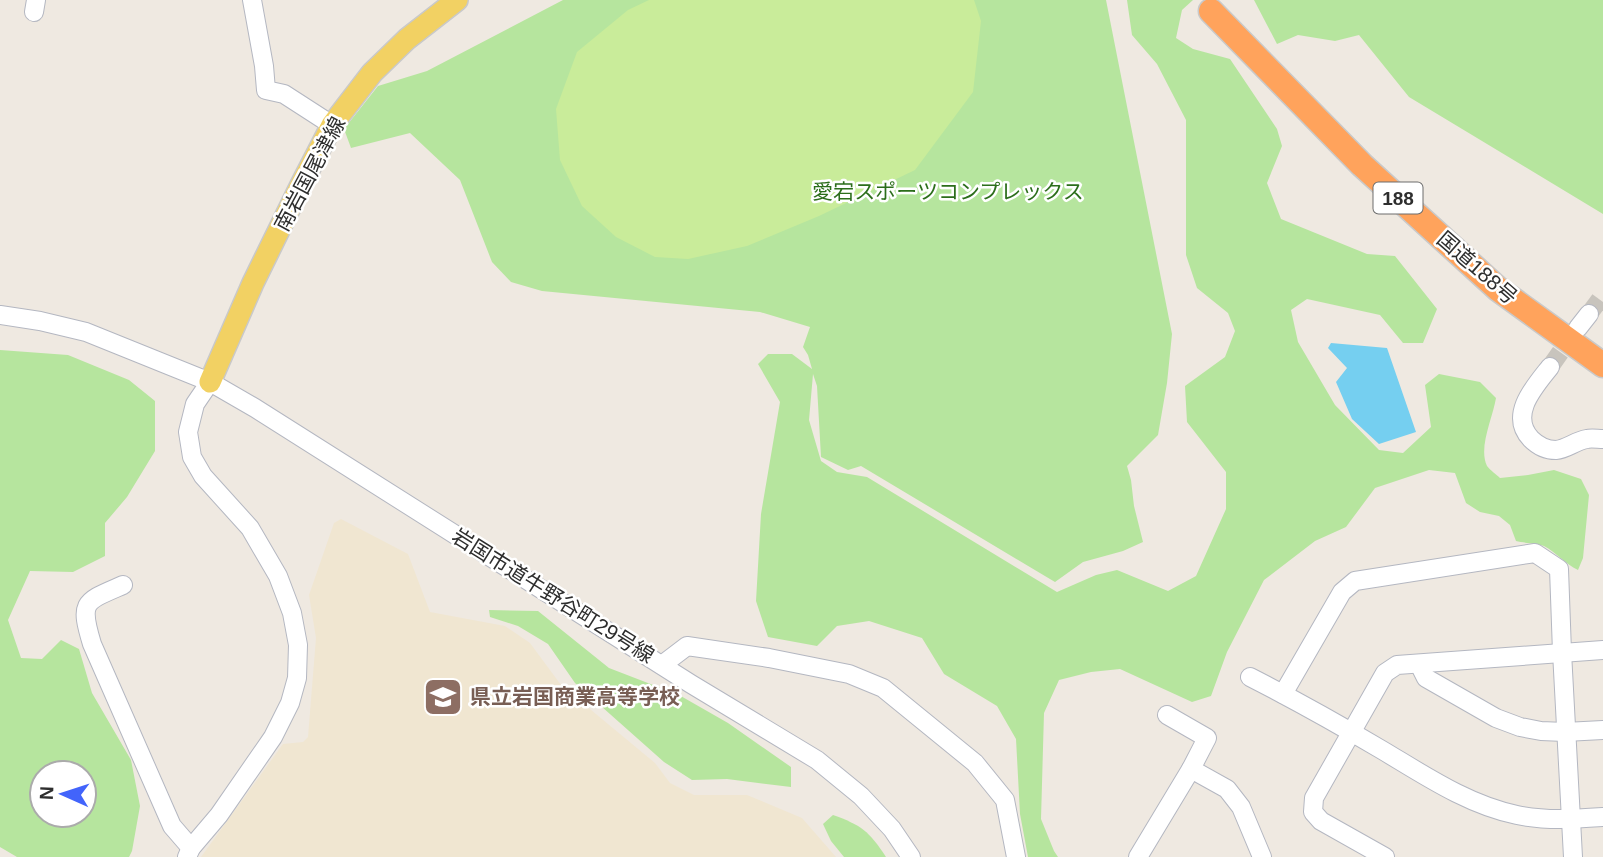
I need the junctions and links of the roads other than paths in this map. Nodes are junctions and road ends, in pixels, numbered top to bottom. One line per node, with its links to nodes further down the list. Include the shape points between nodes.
1 (252, 0): 4 (street, via 266,90 284,94)
2 (457, 0): 4 (main road, 南岩国尾津線, via 372,74)
3 (1211, 11): 8 (highway, 国道188号 / 188, via 1362,165 1498,289)
4 (332, 125): 10 (main road, 南岩国尾津線, via 259,270)
5 (1589, 314): 7 (street)
6 (0, 315): 10 (street, 岩国市道牛野谷町29号線, via 86,332)
7 (1577, 328)
8 (1603, 365)
9 (1550, 367): 11 (street, via 1523,409 1528,437 1552,450)
10 (210, 382): 16 (street, 岩国市道牛野谷町29号線); 27 (street, via 195,404 188,432 192,457 203,476 250,528 278,576 298,645 297,678 273,737)
11 (1603, 439)
12 (123, 585): 27 (street, via 92,598 85,620 172,826)
13 (1603, 650): 14 (street)
14 (1562, 653): 15 (street); 18 (street, via 1559,569 1535,554 1355,581 1342,592); 21 (street)
15 (1419, 664): 21 (street, via 1426,678 1496,718 1520,727); 22 (street, via 1397,664 1385,673)
16 (662, 665): 28 (street, 岩国市道牛野谷町29号線, via 817,760 861,796); 29 (street, via 687,646 849,674 883,688 975,763 1005,800)
17 (1250, 677): 18 (street)
18 (1283, 694): 22 (street)
19 (1167, 715): 23 (street, via 1207,738)
20 (1603, 730): 21 (street)
21 (1565, 732): 25 (street)
22 (1352, 733): 25 (street, via 1485,805 1517,815); 26 (street, via 1314,798 1313,812)
23 (1191, 769): 30 (street); 31 (street, via 1227,789 1241,807)
24 (1603, 817): 25 (street)
25 (1570, 819): 34 (street)
26 (1355, 840): 32 (street); 33 (street)
27 (189, 853)
28 (911, 857)
29 (1016, 857)
30 (1138, 857)
31 (1262, 857)
32 (1362, 857)
33 (1385, 857)
34 (1573, 857)

